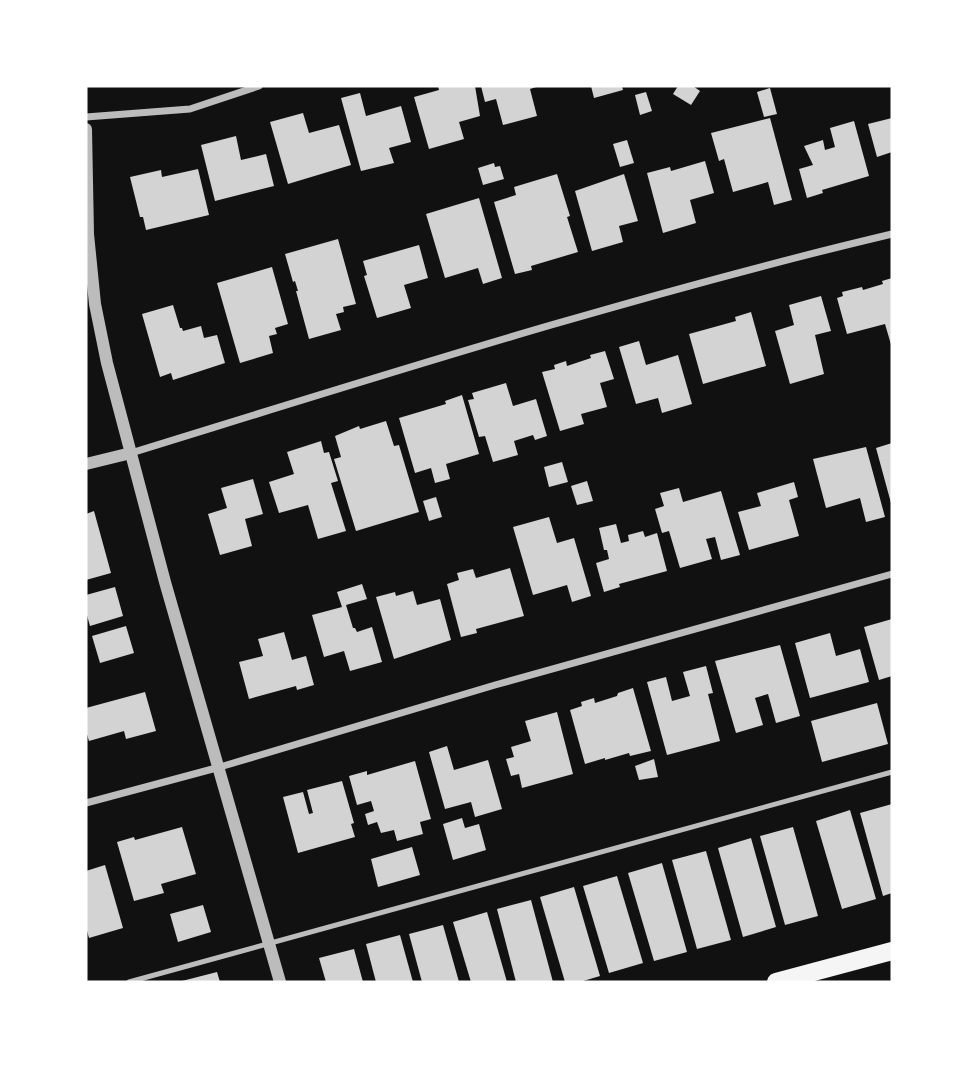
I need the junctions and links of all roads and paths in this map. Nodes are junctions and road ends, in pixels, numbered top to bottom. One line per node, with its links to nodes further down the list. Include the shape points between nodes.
1 (259, 86): 2 (street, via 190,108)
2 (86, 117)
3 (86, 129): 5 (street, via 95,304)
4 (892, 234): 5 (street, via 579,315)
5 (131, 453): 6 (street); 8 (street)
6 (86, 464)
7 (892, 574): 8 (street)
8 (220, 767): 10 (street); 11 (street)
9 (892, 772): 11 (lane)
10 (86, 803)
11 (270, 944): 13 (lane); 14 (street)
12 (892, 951): 15 (main road)
13 (129, 982)
14 (280, 982)
15 (776, 982)

